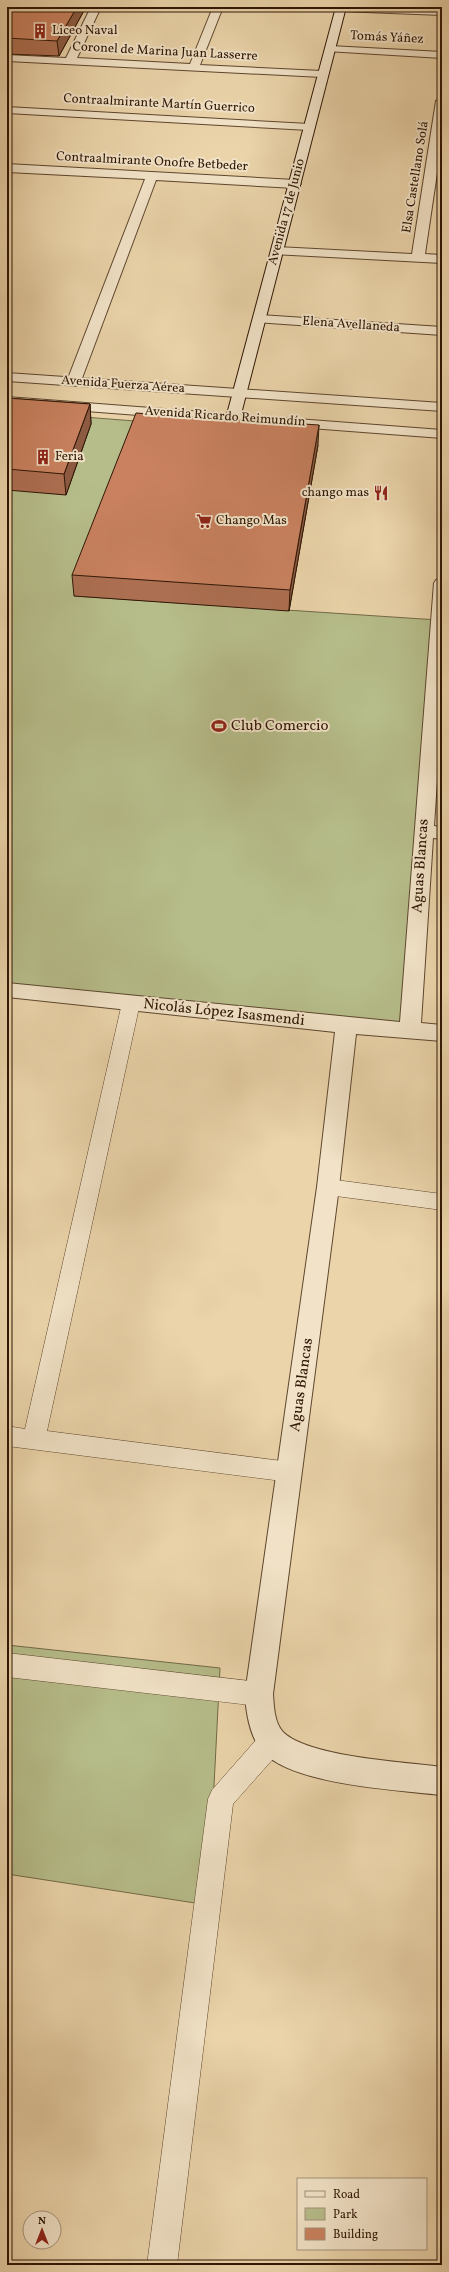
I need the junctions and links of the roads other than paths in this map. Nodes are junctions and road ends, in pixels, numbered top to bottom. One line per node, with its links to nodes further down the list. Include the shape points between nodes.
1 (96, 7): 8 (street)
2 (218, 7): 9 (street)
3 (341, 7): 4 (street); 5 (street, Avenida 17 de Junio)
4 (442, 12)
5 (330, 50): 6 (street, Tomás Yáñez); 10 (street, Avenida 17 de Junio)
6 (442, 56)
7 (7, 58): 8 (street, Coronel de Marina Juan Lasserre)
8 (70, 62): 9 (street, Coronel de Marina Juan Lasserre)
9 (194, 67): 10 (street, Coronel de Marina Juan Lasserre)
10 (322, 74): 13 (street, Avenida 17 de Junio)
11 (442, 101): 19 (street, Elsa Castellano Solá)
12 (7, 110): 13 (street, Contraalmirante Martín Guerrico)
13 (309, 127): 17 (street, Avenida 17 de Junio)
14 (10, 168): 15 (street, Contraalmirante Onofre Betbeder); 16 (street)
15 (152, 176): 17 (street, Contraalmirante Onofre Betbeder); 24 (street)
16 (7, 181)
17 (294, 184): 18 (street, Avenida 17 de Junio)
18 (277, 251): 19 (street); 21 (street, Avenida 17 de Junio)
19 (418, 258): 20 (street)
20 (442, 259)
21 (260, 319): 22 (street, Elena Avellaneda); 25 (street, Avenida 17 de Junio)
22 (442, 331)
23 (7, 377): 24 (street, Avenida Fuerza Aérea)
24 (74, 382): 25 (street, Avenida Fuerza Aérea)
25 (240, 393): 27 (street, Avenida Ricardo Reimundín); 28 (street, Avenida 17 de Junio)
26 (7, 401): 28 (street, Avenida Ricardo Reimundín)
27 (442, 407)
28 (233, 418): 29 (street, Avenida Ricardo Reimundín)
29 (442, 434)
30 (442, 583): 31 (street, Aguas Blancas)
31 (440, 620): 32 (street, Aguas Blancas)
32 (423, 832): 33 (street); 37 (street, Aguas Blancas)
33 (442, 833)
34 (7, 990): 35 (street, Nicolás López Isasmendi)
35 (131, 1003): 36 (street, Nicolás López Isasmendi); 42 (street)
36 (346, 1026): 37 (street, Nicolás López Isasmendi); 39 (street, Aguas Blancas)
37 (410, 1030): 38 (street, Nicolás López Isasmendi)
38 (442, 1033)
39 (328, 1187): 40 (street); 43 (street, Aguas Blancas)
40 (442, 1202)
41 (7, 1436): 42 (street)
42 (34, 1439): 43 (street)
43 (290, 1472): 45 (street, Aguas Blancas)
44 (7, 1665): 45 (street)
45 (260, 1694): 46 (street, Aguas Blancas, via 260,1717)
46 (272, 1741): 47 (street, via 286,1753 311,1762); 48 (street, via 221,1799)
47 (442, 1781)
48 (162, 2265)

